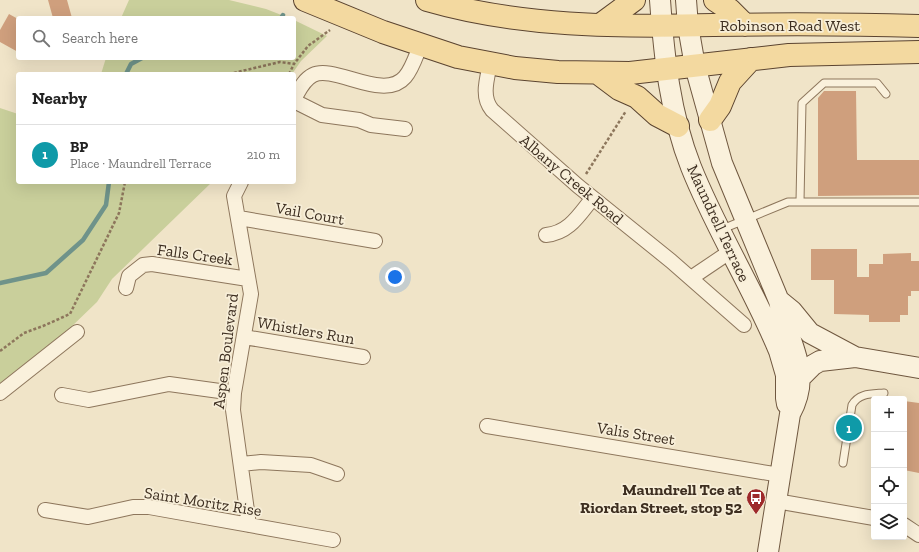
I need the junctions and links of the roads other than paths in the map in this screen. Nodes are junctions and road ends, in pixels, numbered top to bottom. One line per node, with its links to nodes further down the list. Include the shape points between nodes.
1 (305, 0): 12 (main road)
2 (427, 0): 7 (main road, via 513,18)
3 (634, 0): 7 (main road)
4 (660, 0): 11 (main road, Maundrell Terrace)
5 (686, 0): 9 (main road, Maundrell Terrace)
6 (715, 0): 8 (main road)
7 (600, 25): 11 (main road)
8 (745, 25): 9 (main road, Robinson Road West); 10 (main road, Robinson Road West)
9 (688, 26): 11 (main road, Robinson Road West); 16 (main road, Maundrell Terrace)
10 (919, 26)
11 (662, 27): 17 (main road, Maundrell Terrace)
12 (420, 46): 15 (main road); 20 (street, via 405,77 396,83 382,85 314,74 304,82)
13 (919, 52): 14 (main road, Robinson Road West, via 833,53)
14 (751, 59): 16 (main road, Robinson Road West); 22 (main road, via 730,82 720,106)
15 (490, 64): 18 (main road); 26 (street, Albany Creek Road, via 486,93 490,107)
16 (695, 66): 17 (main road, Robinson Road West); 22 (main road, Maundrell Terrace)
17 (667, 70): 18 (main road); 23 (main road, Maundrell Terrace)
18 (599, 74): 23 (main road, via 619,89 637,97 657,115)
19 (886, 94): 27 (lane, via 877,83 824,83 802,102)
20 (296, 96)
21 (296, 101): 24 (street, via 322,115)
22 (710, 120): 30 (main road, Maundrell Terrace, via 722,163)
23 (678, 126): 31 (main road, Maundrell Terrace, via 691,166)
24 (405, 130)
25 (239, 184): 29 (street, Aspen Boulevard, via 234,196)
26 (592, 198): 32 (street, via 565,230); 35 (street, Albany Creek Road)
27 (800, 201): 28 (lane); 30 (lane, via 788,202)
28 (919, 202)
29 (239, 218): 33 (street, Vail Court); 36 (street, Aspen Boulevard)
30 (745, 219): 31 (lane); 38 (main road, Maundrell Terrace)
31 (720, 230): 34 (main road, Maundrell Terrace)
32 (546, 235)
33 (375, 241)
34 (731, 251): 35 (street); 50 (main road, Maundrell Terrace, via 779,351 786,375 786,398)
35 (691, 278): 39 (street, Albany Creek Road)
36 (248, 279): 37 (street, Falls Creek, via 152,264 143,265 129,276); 41 (street, Aspen Boulevard, via 251,294)
37 (126, 288)
38 (779, 301): 43 (main road, via 810,333); 45 (main road, Maundrell Terrace, via 798,357)
39 (744, 325)
40 (77, 332): 46 (street)
41 (244, 337): 42 (street, Whistlers Run); 47 (street, Aspen Boulevard)
42 (363, 357)
43 (855, 357): 44 (main road); 45 (main road, via 820,361)
44 (919, 368)
45 (800, 378): 50 (main road, Maundrell Terrace, via 798,400)
46 (0, 393)
47 (234, 393): 49 (street, via 169,384 89,400); 53 (street, Aspen Boulevard, via 233,410)
48 (884, 393): 52 (lane, via 864,395 852,405)
49 (62, 395)
50 (790, 414): 55 (main road, Maundrell Terrace)
51 (487, 426): 55 (street, Valis Street)
52 (843, 463)
53 (241, 464): 54 (street, via 261,462 311,465); 59 (street, Aspen Boulevard)
54 (337, 474)
55 (780, 474): 56 (main road, Maundrell Terrace)
56 (776, 501): 58 (street); 63 (main road, Maundrell Terrace)
57 (45, 510): 59 (street, Saint Moritz Rise, via 88,517 133,507 149,507)
58 (871, 517)
59 (249, 525): 62 (street, Saint Moritz Rise)
60 (907, 527): 61 (street)
61 (919, 535)
62 (333, 540)
63 (768, 552)

